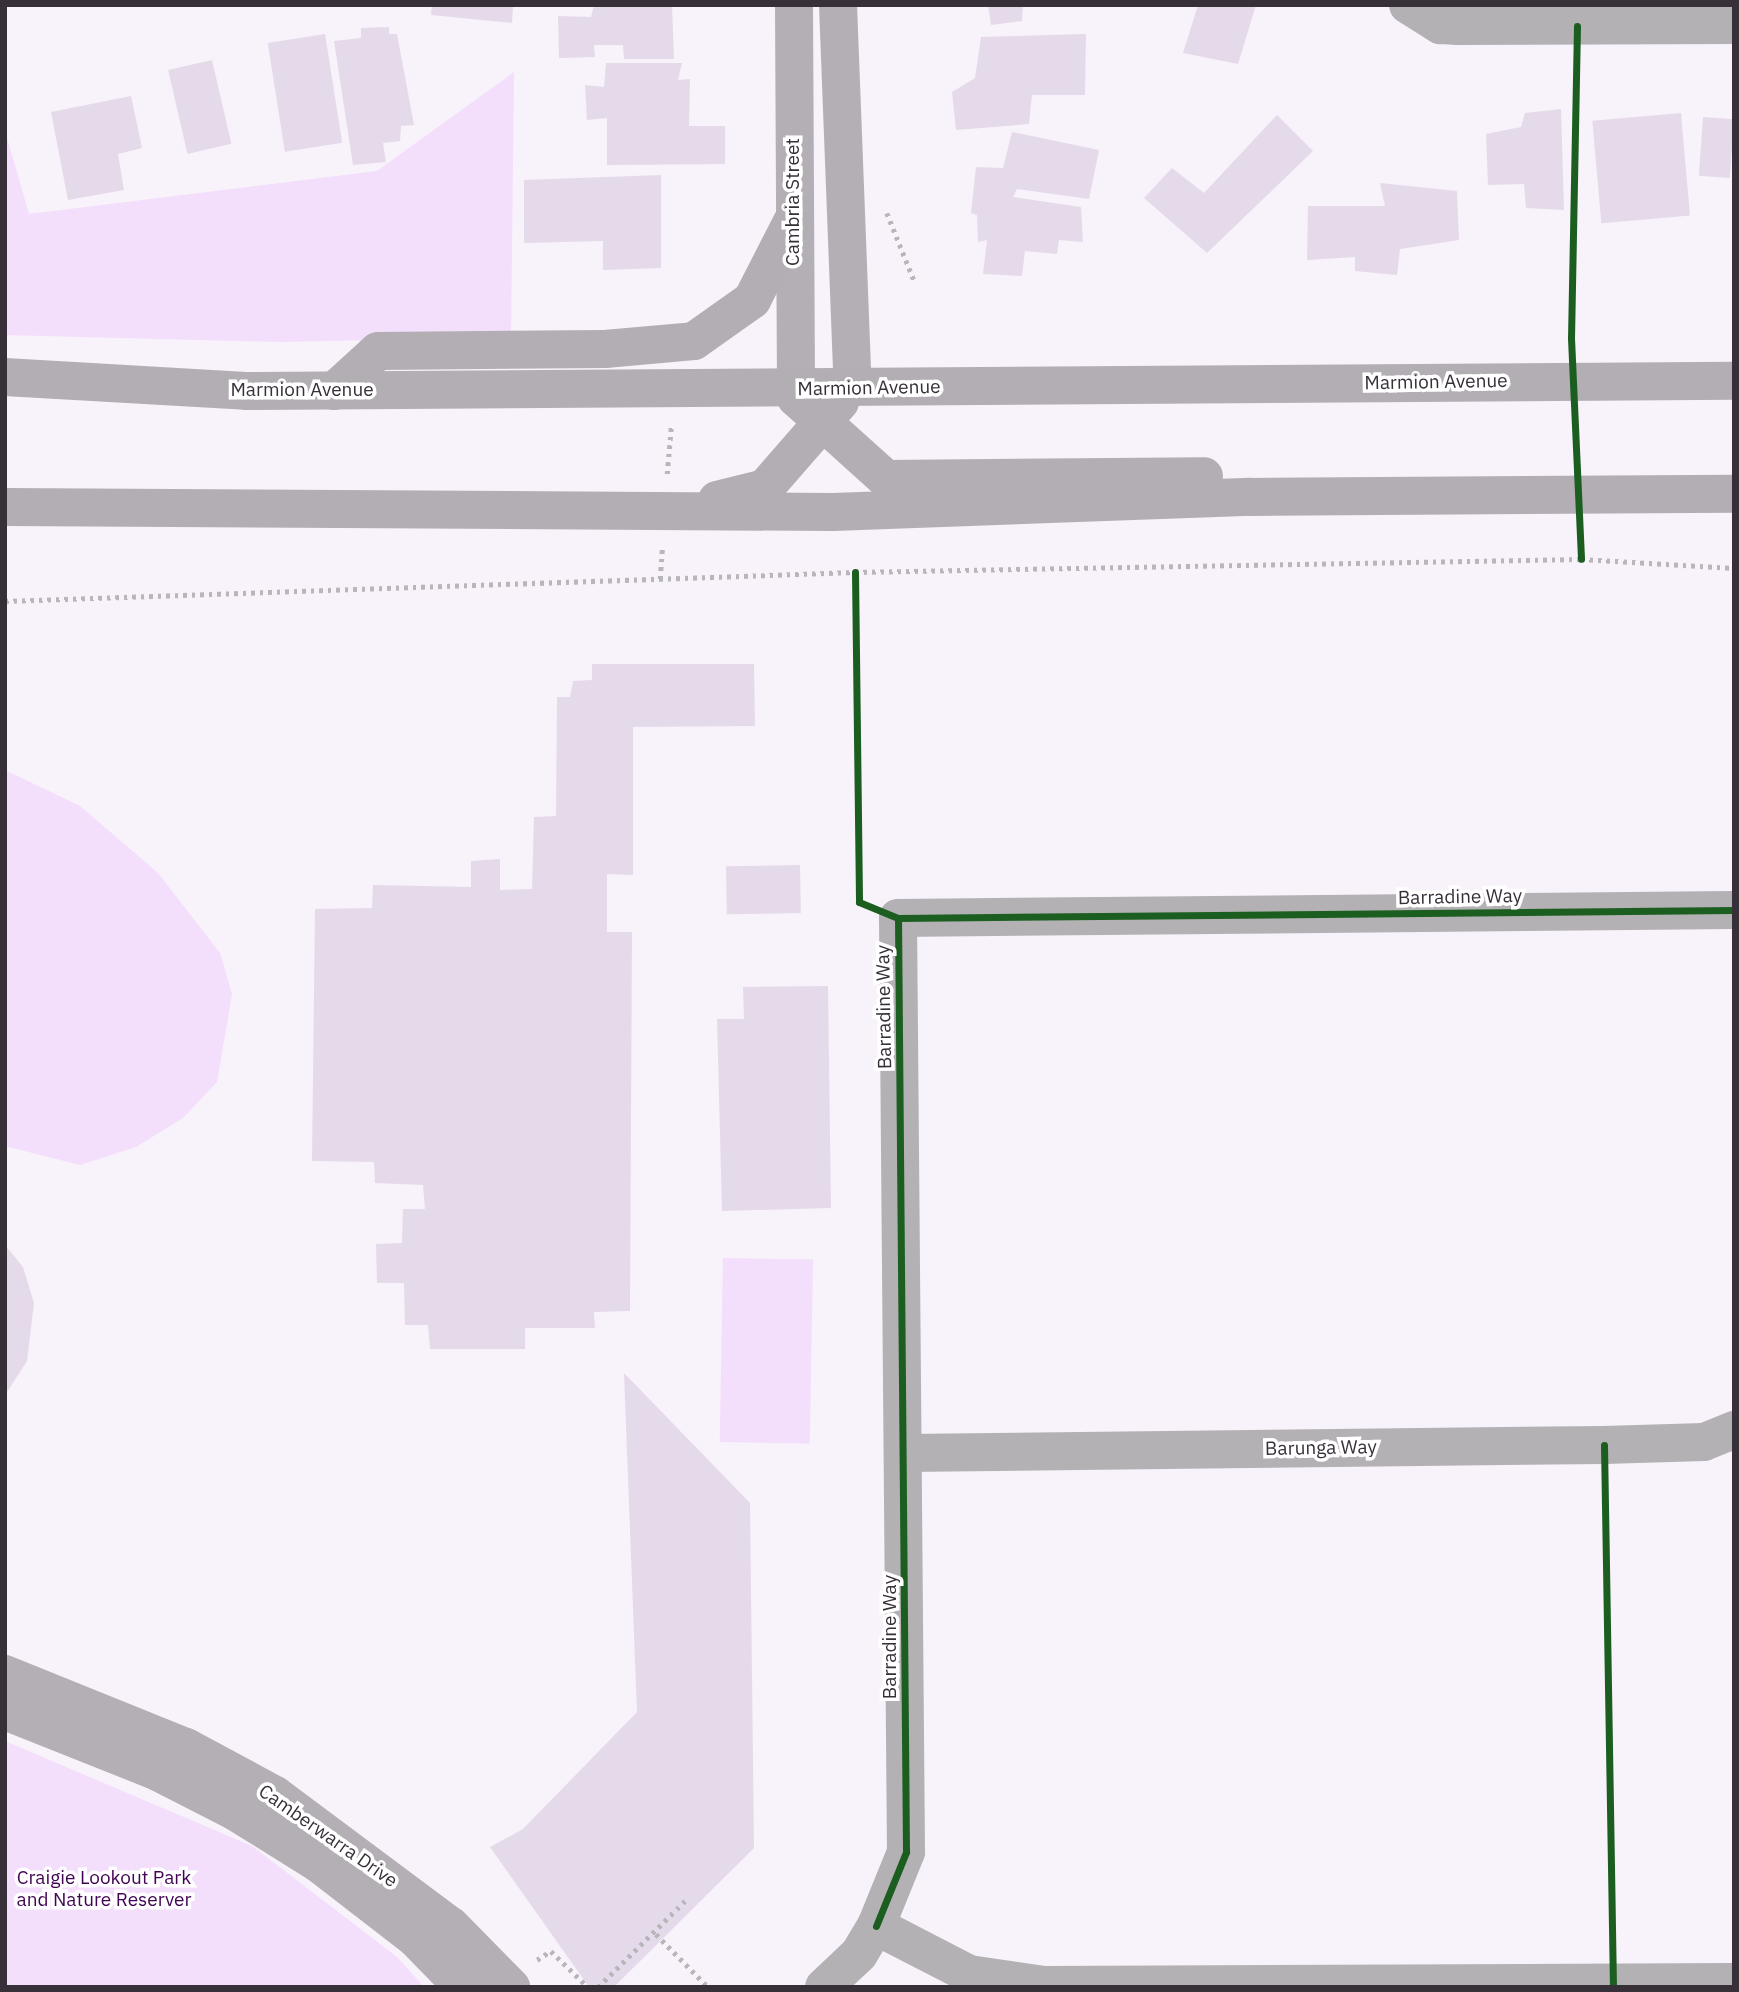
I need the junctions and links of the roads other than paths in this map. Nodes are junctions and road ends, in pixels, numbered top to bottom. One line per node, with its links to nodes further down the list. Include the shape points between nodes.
1 (794, 5): 5 (street, Cambria Street)
2 (838, 5): 8 (street)
3 (1408, 5): 4 (street, via 1440,25)
4 (1734, 25)
5 (792, 222): 9 (highway, via 752,300 694,341 605,349 378,351); 10 (street, Cambria Street)
6 (5, 377): 9 (highway, Marmion Avenue)
7 (1734, 381): 8 (highway, Marmion Avenue)
8 (853, 388): 10 (highway, Marmion Avenue)
9 (334, 391): 10 (highway, Marmion Avenue)
10 (804, 403): 12 (highway, via 886,479 1187,473); 14 (highway, via 765,488)
11 (1734, 494): 12 (highway)
12 (1331, 497): 14 (highway)
13 (5, 507): 14 (highway)
14 (664, 513)
15 (1734, 910): 17 (street, Barradine Way, via 898,918)
16 (1734, 1430): 17 (street, Barunga Way, via 1704,1442 1604,1445)
17 (905, 1453): 20 (street, Barradine Way, via 906,1852)
18 (5, 1674): 21 (street, Camberwarra Drive, via 186,1748 275,1795)
19 (5, 1711): 23 (street, Camberwarra Drive, via 158,1772 236,1812 318,1863 415,1938)
20 (876, 1926): 22 (street, via 969,1974 1044,1984); 24 (street, Barradine Way, via 859,1954)
21 (521, 1976)
22 (1734, 1982)
23 (463, 1987)
24 (824, 1987)

